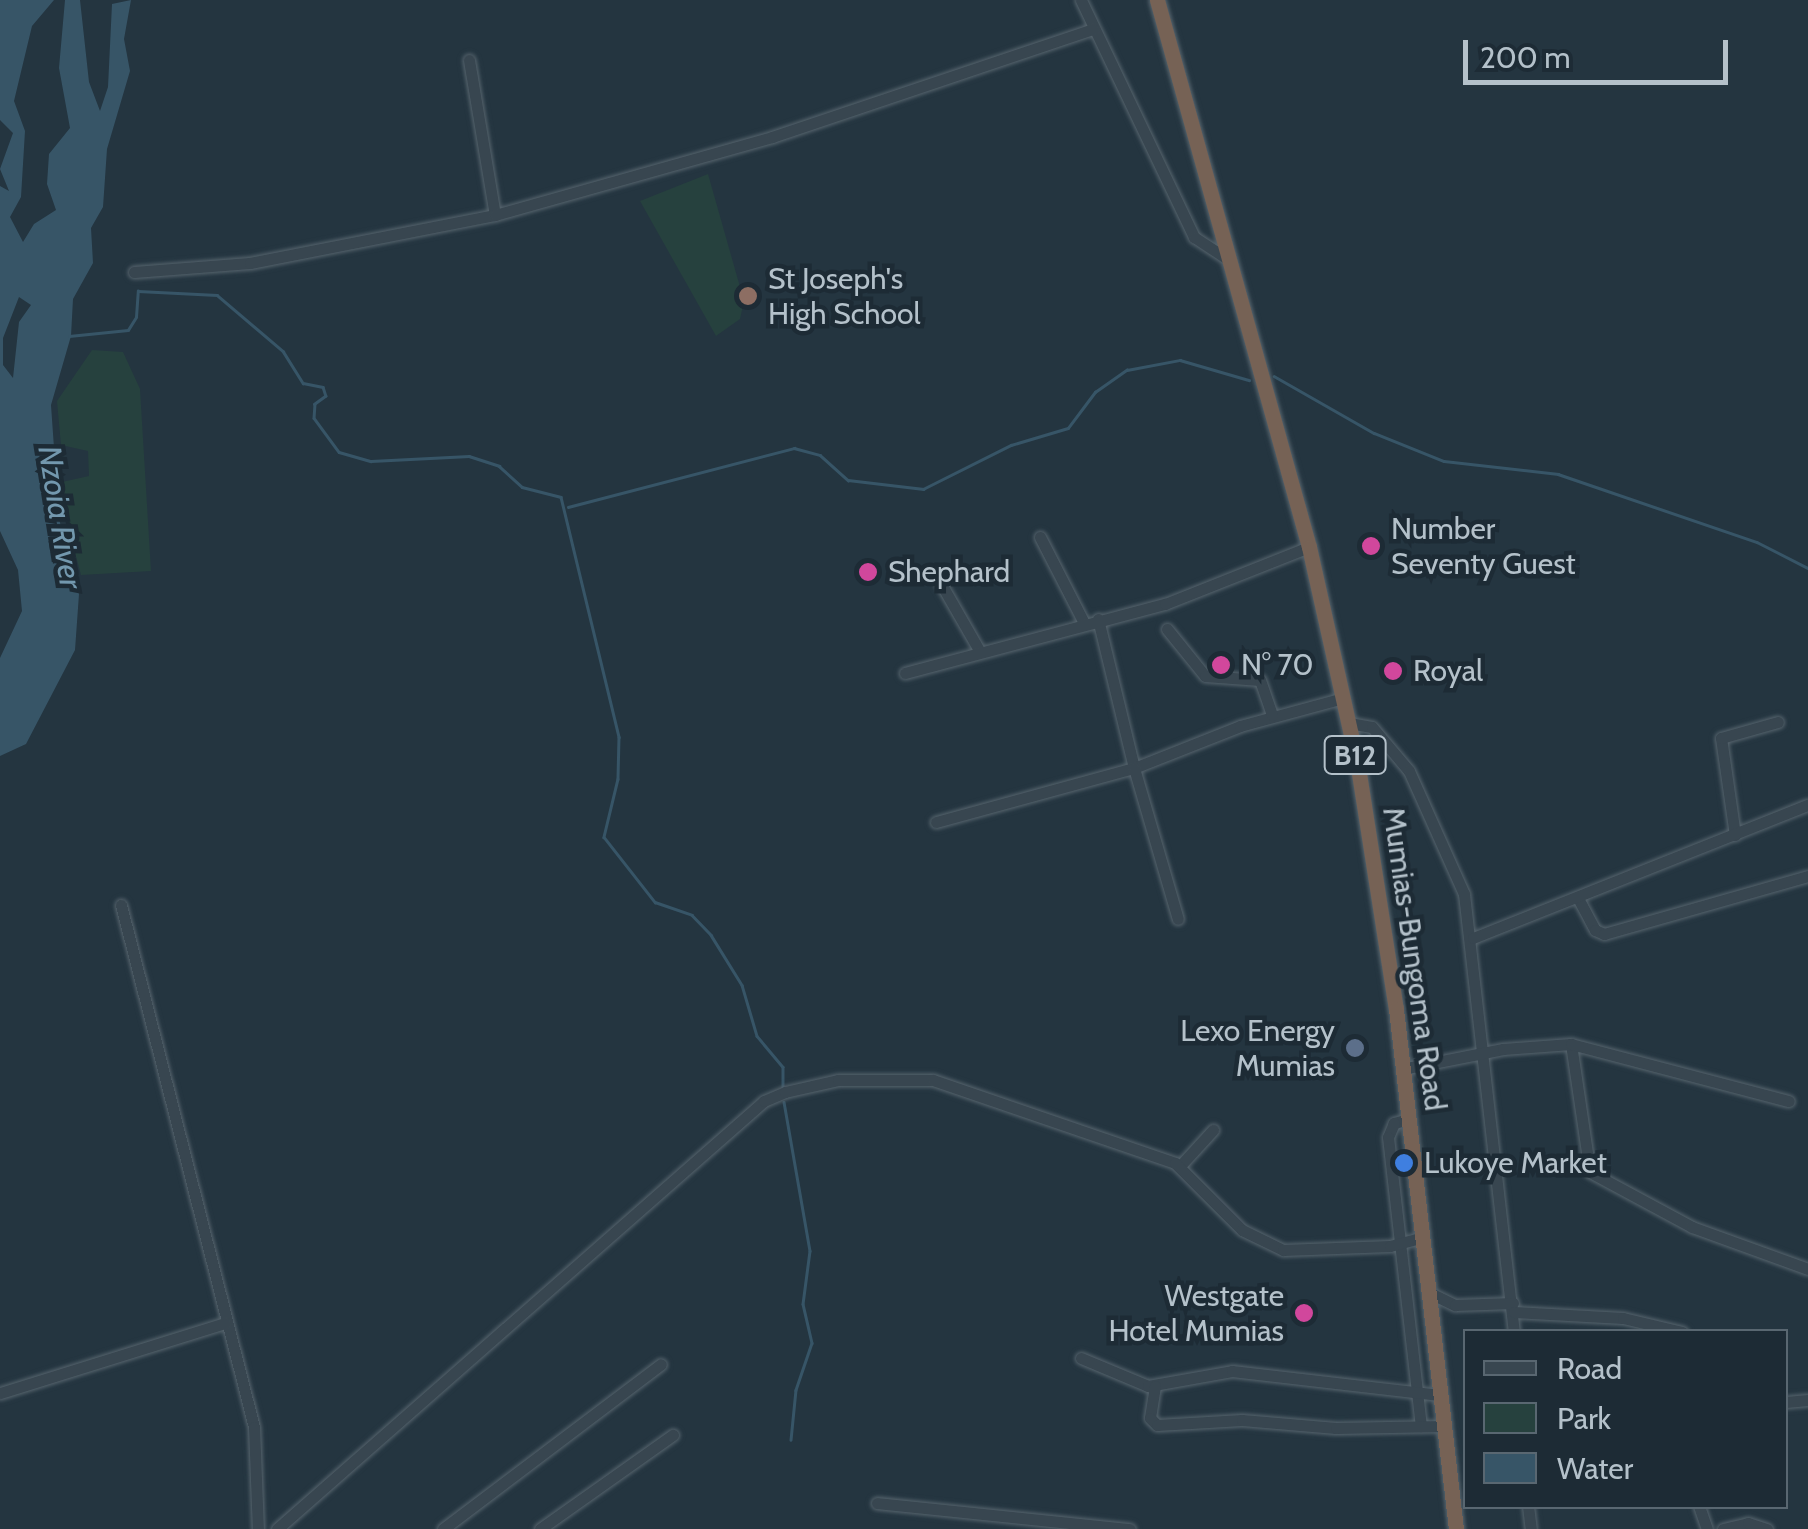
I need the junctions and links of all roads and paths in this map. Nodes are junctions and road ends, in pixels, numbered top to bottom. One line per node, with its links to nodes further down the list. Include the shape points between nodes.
1 (1081, 0): 3 (street)
2 (1157, 0): 6 (highway, Mumias-Bungoma Road / B12)
3 (1093, 29): 5 (street, via 807,126); 6 (street, via 1194,237)
4 (469, 60): 5 (street)
5 (495, 216): 7 (street, via 250,263)
6 (1229, 260): 9 (highway, Mumias-Bungoma Road / B12)
7 (134, 272)
8 (1040, 537): 12 (street)
9 (1309, 546): 11 (street, via 1212,589); 16 (highway, Mumias-Bungoma Road / B12)
10 (936, 575): 14 (street)
11 (1098, 619): 12 (street); 20 (street)
12 (1084, 623): 14 (street)
13 (1167, 628): 17 (street, via 1205,676 1260,680)
14 (979, 650): 15 (street)
15 (905, 673)
16 (1343, 698): 17 (street); 19 (highway, Mumias-Bungoma Road / B12)
17 (1272, 715): 20 (street)
18 (1778, 722): 23 (street, via 1720,739)
19 (1348, 723): 28 (street, via 1372,727 1409,771 1454,863); 31 (highway, Mumias-Bungoma Road / B12)
20 (1134, 768): 22 (street); 27 (street)
21 (1808, 805): 23 (street)
22 (936, 822)
23 (1735, 835): 25 (street)
24 (1808, 876): 25 (street, via 1604,934)
25 (1579, 900): 28 (street)
26 (120, 904): 46 (street, via 191,1162)
27 (1178, 919)
28 (1473, 938): 30 (street)
29 (1572, 1044): 30 (street); 32 (street); 40 (street, via 1590,1172 1692,1227)
30 (1484, 1054): 31 (street); 43 (street)
31 (1402, 1070): 33 (highway, Mumias-Bungoma Road / B12)
32 (1790, 1102)
33 (1409, 1119): 36 (highway, Mumias-Bungoma Road / B12); 37 (street, via 1389,1129)
34 (1212, 1130): 35 (street)
35 (1180, 1166): 39 (street, via 1242,1230 1283,1250); 62 (street, via 933,1080 838,1080 776,1094)
36 (1417, 1184): 37 (street); 38 (highway, Mumias-Bungoma Road / B12)
37 (1392, 1190): 39 (street)
38 (1424, 1244): 39 (street); 42 (highway, Mumias-Bungoma Road / B12)
39 (1402, 1249): 41 (street)
40 (1808, 1269)
41 (1408, 1290): 42 (street); 44 (street)
42 (1429, 1291): 43 (street, via 1455,1305); 45 (highway, Mumias-Bungoma Road / B12)
43 (1514, 1308): 47 (street); 48 (street)
44 (1411, 1318): 45 (street); 50 (street)
45 (1432, 1318): 49 (highway, Mumias-Bungoma Road / B12)
46 (224, 1323): 54 (street); 61 (street, via 258,1447)
47 (1514, 1329)
48 (1669, 1329)
49 (1436, 1354): 50 (street); 56 (highway, Mumias-Bungoma Road / B12)
50 (1415, 1355): 55 (street)
51 (1081, 1358): 53 (street)
52 (662, 1364): 63 (street)
53 (1155, 1386): 55 (street, via 1232,1371); 57 (street, via 1150,1418 1157,1425 1242,1420)
54 (0, 1392)
55 (1418, 1394): 56 (street); 57 (street)
56 (1440, 1396): 58 (highway, Mumias-Bungoma Road / B12)
57 (1422, 1426): 58 (street)
58 (1444, 1426): 66 (highway, Mumias-Bungoma Road / B12)
59 (672, 1434): 64 (street)
60 (877, 1503): 65 (street)
61 (258, 1529)
62 (276, 1529)
63 (443, 1529)
64 (540, 1529)
65 (1130, 1529)
66 (1456, 1529)
67 (1723, 1529): 68 (street, via 1748,1522)
68 (1767, 1529)

